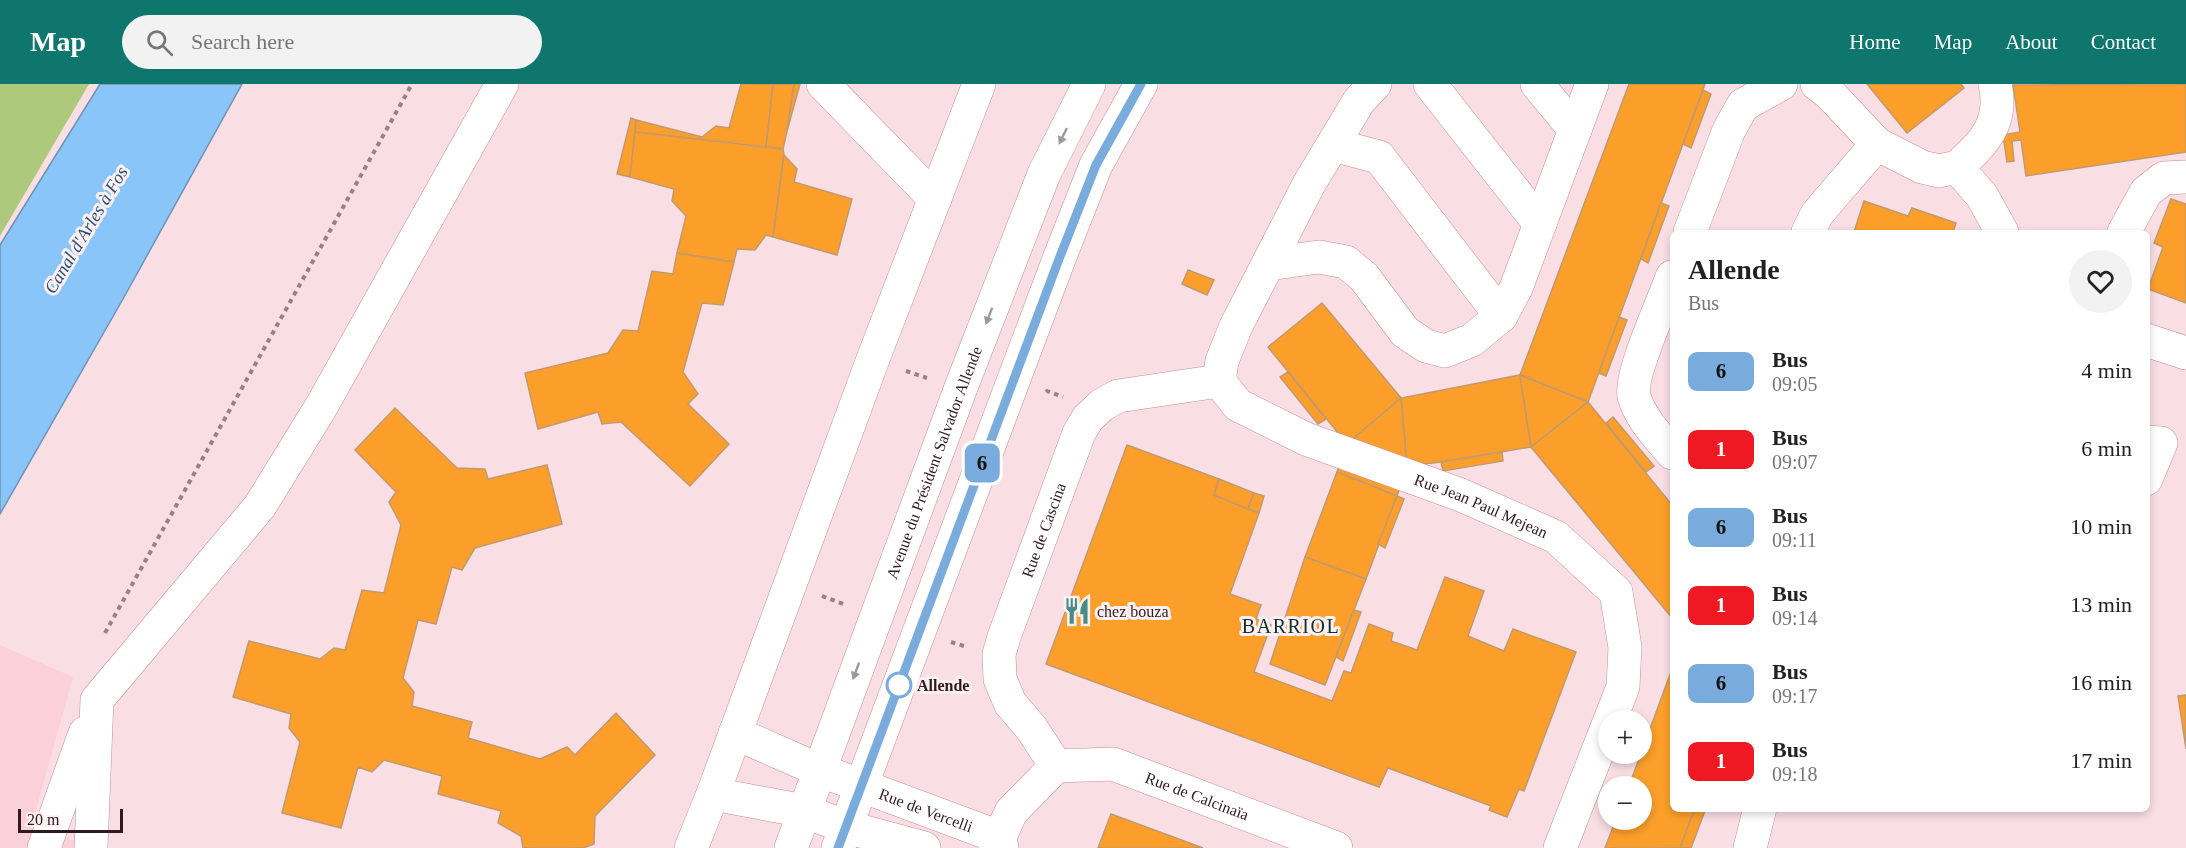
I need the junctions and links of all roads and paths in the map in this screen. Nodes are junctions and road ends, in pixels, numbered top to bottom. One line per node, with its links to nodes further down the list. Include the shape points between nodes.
1 (412, 84): 40 (path)
2 (502, 84): 41 (street, via 321,407 260,506)
3 (823, 84): 19 (street)
4 (1089, 84): 46 (street, Avenue du Président Salvador Allende, one-way to 46, via 1044,174)
5 (1141, 84): 47 (street, via 1096,165)
6 (1375, 84): 16 (street, via 1359,101)
7 (1430, 84): 20 (street)
8 (1537, 84): 14 (street)
9 (1592, 84): 14 (street)
10 (1781, 84): 21 (street, via 1743,105 1729,130)
11 (1816, 84): 15 (street, via 1830,93)
12 (1995, 84): 17 (street, via 1999,99 1993,127 1977,150)
13 (968, 90): 19 (street)
14 (1575, 130): 20 (street)
15 (1877, 144): 17 (street, via 1922,167 1939,171); 22 (street, via 1817,214)
16 (1333, 145): 25 (street); 27 (street, via 1379,157)
17 (1957, 167): 23 (street, via 1982,196)
18 (2186, 177): 24 (street, via 2164,178 2146,192)
19 (935, 199): 43 (street)
20 (1540, 224): 27 (street)
21 (1691, 230)
22 (1809, 230)
23 (2000, 230)
24 (2125, 230)
25 (1268, 264): 27 (street, via 1319,257 1346,262 1364,277 1405,332 1426,346 1445,351 1472,340); 32 (street, via 1236,326 1222,361)
26 (1670, 283): 36 (street, via 1633,392 1645,420)
27 (1501, 316)
28 (2150, 341): 29 (street)
29 (2186, 353)
30 (898, 368): 31 (path)
31 (929, 378)
32 (1219, 381): 42 (street, Rue Jean Paul Mejean, via 1238,405 1306,439 1461,495 1556,537 1616,592 1625,647 1623,687); 45 (street, Rue de Cascina, via 1118,396 1095,411 1078,433 999,654 1000,679 1010,704)
33 (1066, 398): 34 (path, via 1047,391)
34 (1043, 400)
35 (2150, 442): 37 (street, via 2161,443)
36 (1670, 451)
37 (2150, 469)
38 (821, 595): 39 (path)
39 (851, 607)
40 (100, 643)
41 (96, 700): 53 (street); 54 (street)
42 (1614, 710)
43 (735, 733): 46 (street, Rue de Vercelli); 48 (street)
44 (1598, 751): 59 (street)
45 (1056, 766): 52 (street, Rue de Vercelli, via 1011,812); 58 (street, Rue de Calcinaïa, via 1113,764)
46 (819, 770): 47 (street, Rue de Vercelli); 49 (street, Avenue du Président Salvador Allende)
47 (861, 786): 51 (street); 52 (street, Rue de Vercelli)
48 (714, 791): 49 (street); 55 (street)
49 (804, 811): 51 (street); 56 (street, Avenue du Président Salvador Allende)
50 (1759, 812): 60 (street)
51 (842, 837): 57 (street)
52 (999, 844)
53 (44, 848)
54 (91, 848)
55 (691, 848)
56 (791, 848)
57 (924, 848)
58 (1336, 848)
59 (1560, 848)
60 (1750, 848)

